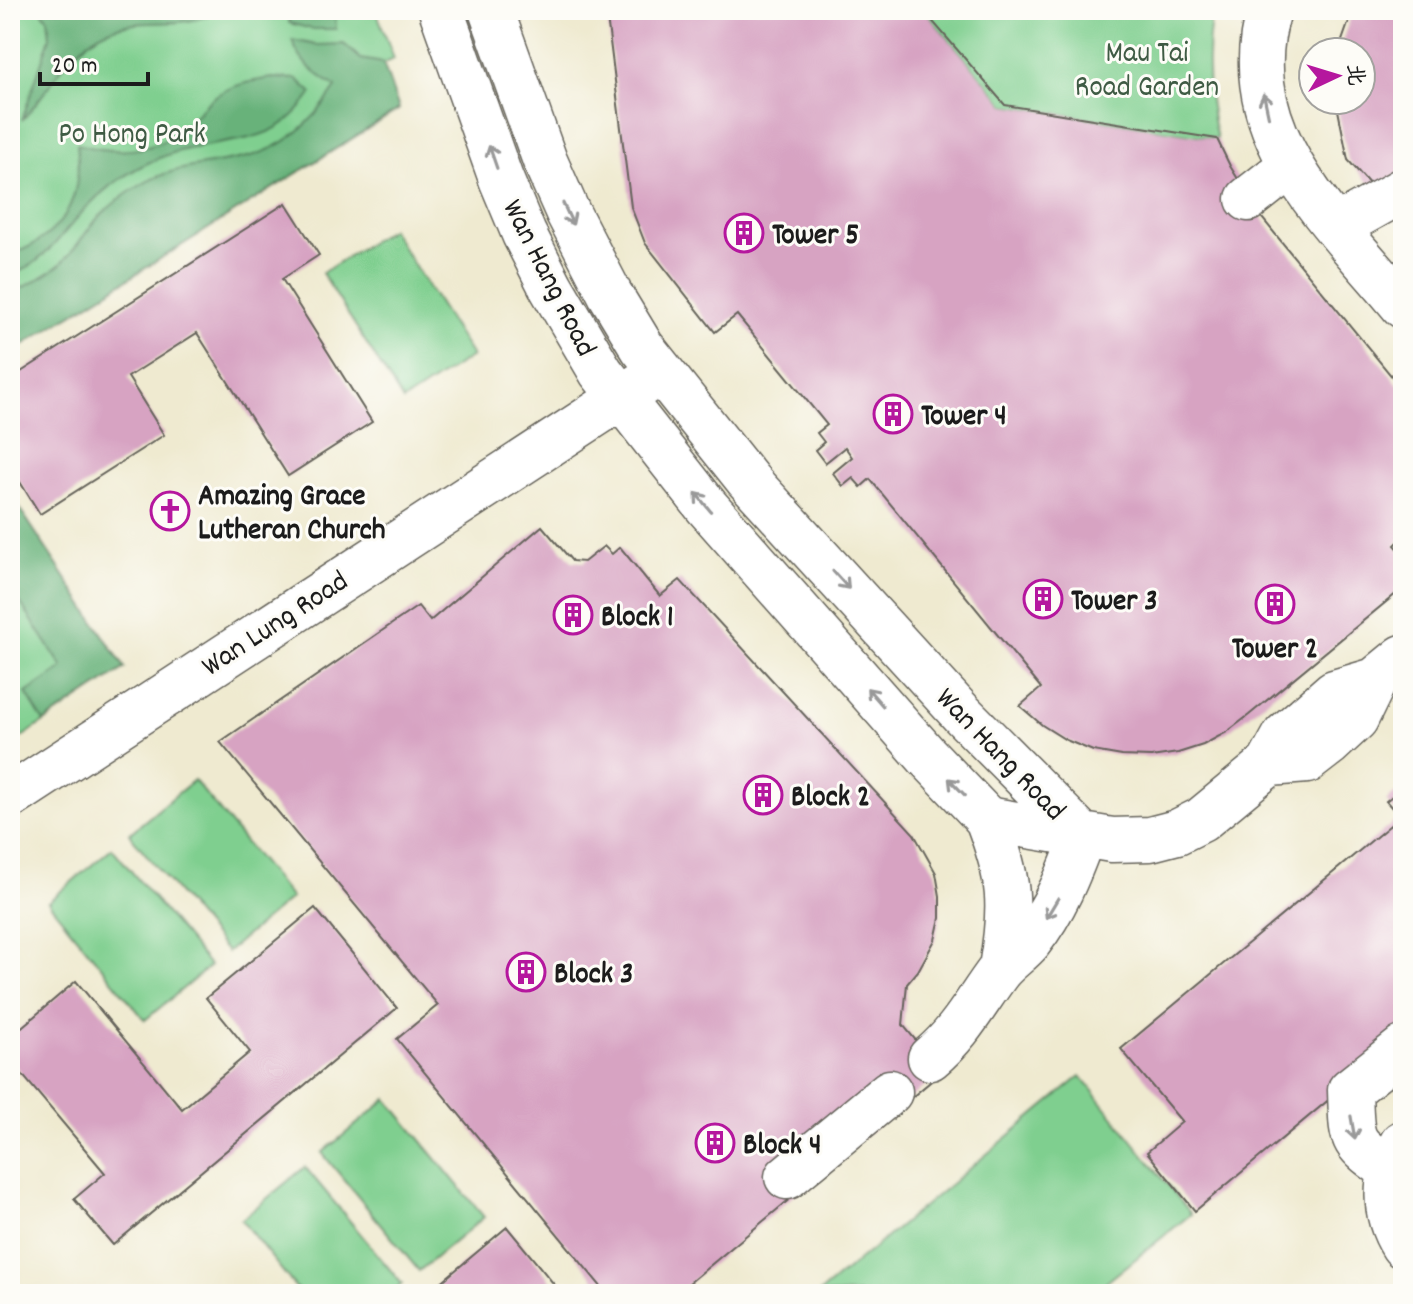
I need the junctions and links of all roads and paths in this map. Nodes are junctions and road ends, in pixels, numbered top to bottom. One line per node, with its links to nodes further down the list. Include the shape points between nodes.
1 (441, 10): 10 (street, Wan Hang Road, one-way to 1, via 580,338 524,234)
2 (491, 10): 9 (street, Wan Hang Road, one-way to 9, via 568,213 621,313)
3 (1269, 10): 4 (street, one-way to 3, via 1265,107 1261,49)
4 (1290, 166): 6 (street); 7 (street)
5 (1403, 190): 7 (street)
6 (1248, 199)
7 (1337, 227): 8 (street)
8 (1403, 306)
9 (660, 372): 10 (street, Wan Lung Road); 14 (street, Wan Hang Road, one-way to 14, via 748,480 961,713)
10 (620, 398): 12 (street, Wan Lung Road); 13 (street, Wan Hang Road, one-way to 10, via 707,507)
11 (1389, 668): 14 (street, via 1356,719 1329,744 1307,761 1269,764 1201,820 1150,839)
12 (10, 797)
13 (987, 819): 14 (street, Wan Hang Road); 15 (street, via 1004,861 1008,889)
14 (1083, 836): 15 (street, one-way to 15, via 1040,928)
15 (1001, 968): 17 (street, via 953,1039)
16 (1403, 1048): 19 (street, one-way to 19, via 1350,1090 1352,1134 1360,1148)
17 (930, 1058)
18 (890, 1092): 20 (street)
19 (1397, 1156): 21 (street, via 1385,1202)
20 (787, 1177)
21 (1403, 1246)

